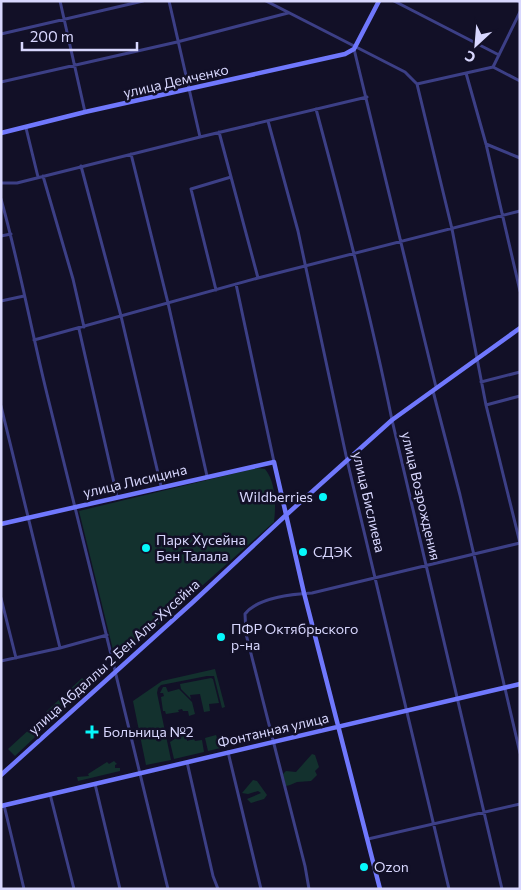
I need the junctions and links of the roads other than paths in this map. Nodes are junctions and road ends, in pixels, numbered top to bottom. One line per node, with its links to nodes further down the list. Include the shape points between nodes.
1 (60, 1): 9 (street)
2 (143, 1): 9 (street)
3 (169, 1): 11 (street)
4 (266, 1): 8 (street)
5 (378, 1): 12 (street)
6 (394, 1): 13 (street)
7 (520, 12): 13 (street)
8 (289, 13): 11 (street); 12 (street)
9 (64, 20): 10 (street); 14 (street)
10 (1, 34)
11 (177, 42): 14 (street); 20 (street)
12 (354, 47): 19 (street, via 405,72); 20 (street, улица Демченко, via 341,55); 21 (street)
13 (499, 55): 15 (street)
14 (75, 65): 18 (street); 23 (street)
15 (492, 67): 16 (street); 17 (street)
16 (466, 73): 19 (street); 29 (street)
17 (520, 81)
18 (1, 82)
19 (417, 84): 40 (street)
20 (189, 90): 23 (street, улица Демченко); 28 (street)
21 (367, 98): 22 (street); 43 (street)
22 (316, 110): 24 (street); 44 (street, улица Возрождения)
23 (85, 112): 25 (street, улица Демченко)
24 (268, 121): 26 (street); 45 (street, улица Бислиева)
25 (26, 128): 27 (street, улица Демченко); 34 (street)
26 (220, 132): 28 (street); 35 (street)
27 (1, 133)
28 (200, 137): 30 (street)
29 (486, 144): 31 (street); 39 (street)
30 (130, 154): 32 (street); 52 (street)
31 (520, 158)
32 (81, 166): 33 (street); 53 (street)
33 (43, 176): 34 (street); 54 (street)
34 (38, 177): 36 (street, via 17,183)
35 (231, 178): 46 (street); 48 (street, via 191,189)
36 (1, 183)
37 (1, 199): 41 (street)
38 (520, 211): 39 (street)
39 (504, 216): 40 (street); 49 (street)
40 (452, 229): 43 (street); 58 (street)
41 (11, 234): 42 (street); 50 (street)
42 (1, 236)
43 (401, 241): 44 (street); 61 (street)
44 (355, 253): 45 (street); 66 (street, улица Возрождения)
45 (305, 266): 46 (street); 67 (street, улица Бислиева)
46 (258, 278): 47 (street)
47 (236, 284): 48 (street); 68 (street)
48 (216, 290): 52 (street)
49 (520, 291)
50 (24, 296): 51 (street); 57 (street)
51 (1, 301)
52 (168, 303): 53 (street); 69 (street)
53 (121, 316): 54 (street); 70 (street)
54 (84, 327): 55 (street)
55 (79, 328): 57 (street); 71 (street)
56 (520, 328): 58 (street, улица Абдаллы 2 Бен Аль-Хусейна)
57 (34, 340): 72 (street)
58 (476, 358): 60 (street); 61 (street, улица Абдаллы 2 Бен Аль-Хусейна)
59 (520, 372): 60 (street)
60 (481, 382): 63 (street)
61 (434, 389): 66 (street, улица Абдаллы 2 Бен Аль-Хусейна); 77 (street)
62 (520, 396): 63 (street)
63 (486, 405): 76 (street)
64 (1, 406): 65 (street)
65 (2, 415): 74 (street)
66 (392, 420): 67 (street, улица Абдаллы 2 Бен Аль-Хусейна); 78 (street, улица Возрождения)
67 (347, 460): 73 (street, улица Абдаллы 2 Бен Аль-Хусейна); 79 (street, улица Бислиева)
68 (274, 462): 69 (street, улица Лисицина); 73 (street)
69 (207, 476): 70 (street, улица Лисицина)
70 (161, 486): 71 (street, улица Лисицина)
71 (117, 496): 72 (street, улица Лисицина)
72 (75, 506): 74 (street, улица Лисицина); 82 (street)
73 (285, 516): 80 (street); 86 (street, улица Абдаллы 2 Бен Аль-Хусейна)
74 (29, 517): 75 (street, улица Лисицина); 83 (street)
75 (1, 524)
76 (520, 543): 77 (street)
77 (472, 554): 78 (street); 88 (street)
78 (426, 566): 79 (street); 89 (street, улица Возрождения)
79 (375, 577): 80 (street); 90 (street, улица Бислиева)
80 (304, 593): 91 (street); 92 (street, via 266,601 246,614 246,634)
81 (1, 598): 84 (street)
82 (107, 635): 83 (street); 86 (street)
83 (60, 648): 84 (street)
84 (16, 658): 85 (street)
85 (1, 661)
86 (116, 670): 96 (street); 97 (street, улица Абдаллы 2 Бен Аль-Хусейна)
87 (520, 684): 88 (street, Фонтанная улица)
88 (505, 688): 89 (street, Фонтанная улица); 94 (street)
89 (456, 699): 90 (street, Фонтанная улица); 102 (street, улица Возрождения)
90 (408, 711): 91 (street, Фонтанная улица); 103 (street, улица Бислиева)
91 (339, 727): 92 (street, Фонтанная улица); 104 (street)
92 (273, 742): 93 (street, Фонтанная улица); 111 (street)
93 (228, 751): 95 (street, Фонтанная улица); 110 (street)
94 (520, 752)
95 (187, 761): 96 (street, Фонтанная улица); 109 (street)
96 (140, 772): 98 (street, Фонтанная улица); 108 (street)
97 (1, 775)
98 (95, 784): 99 (street, Фонтанная улица); 107 (street)
99 (50, 794): 101 (street, Фонтанная улица); 106 (street)
100 (520, 804): 102 (street)
101 (2, 805): 105 (street)
102 (484, 812): 103 (street); 114 (street, улица Возрождения)
103 (434, 824): 104 (street); 113 (street, улица Бислиева)
104 (368, 839): 112 (street)
105 (24, 889)
106 (74, 889)
107 (120, 889)
108 (168, 889)
109 (218, 889)
110 (261, 889)
111 (309, 889)
112 (380, 889)
113 (450, 889)
114 (502, 889)

